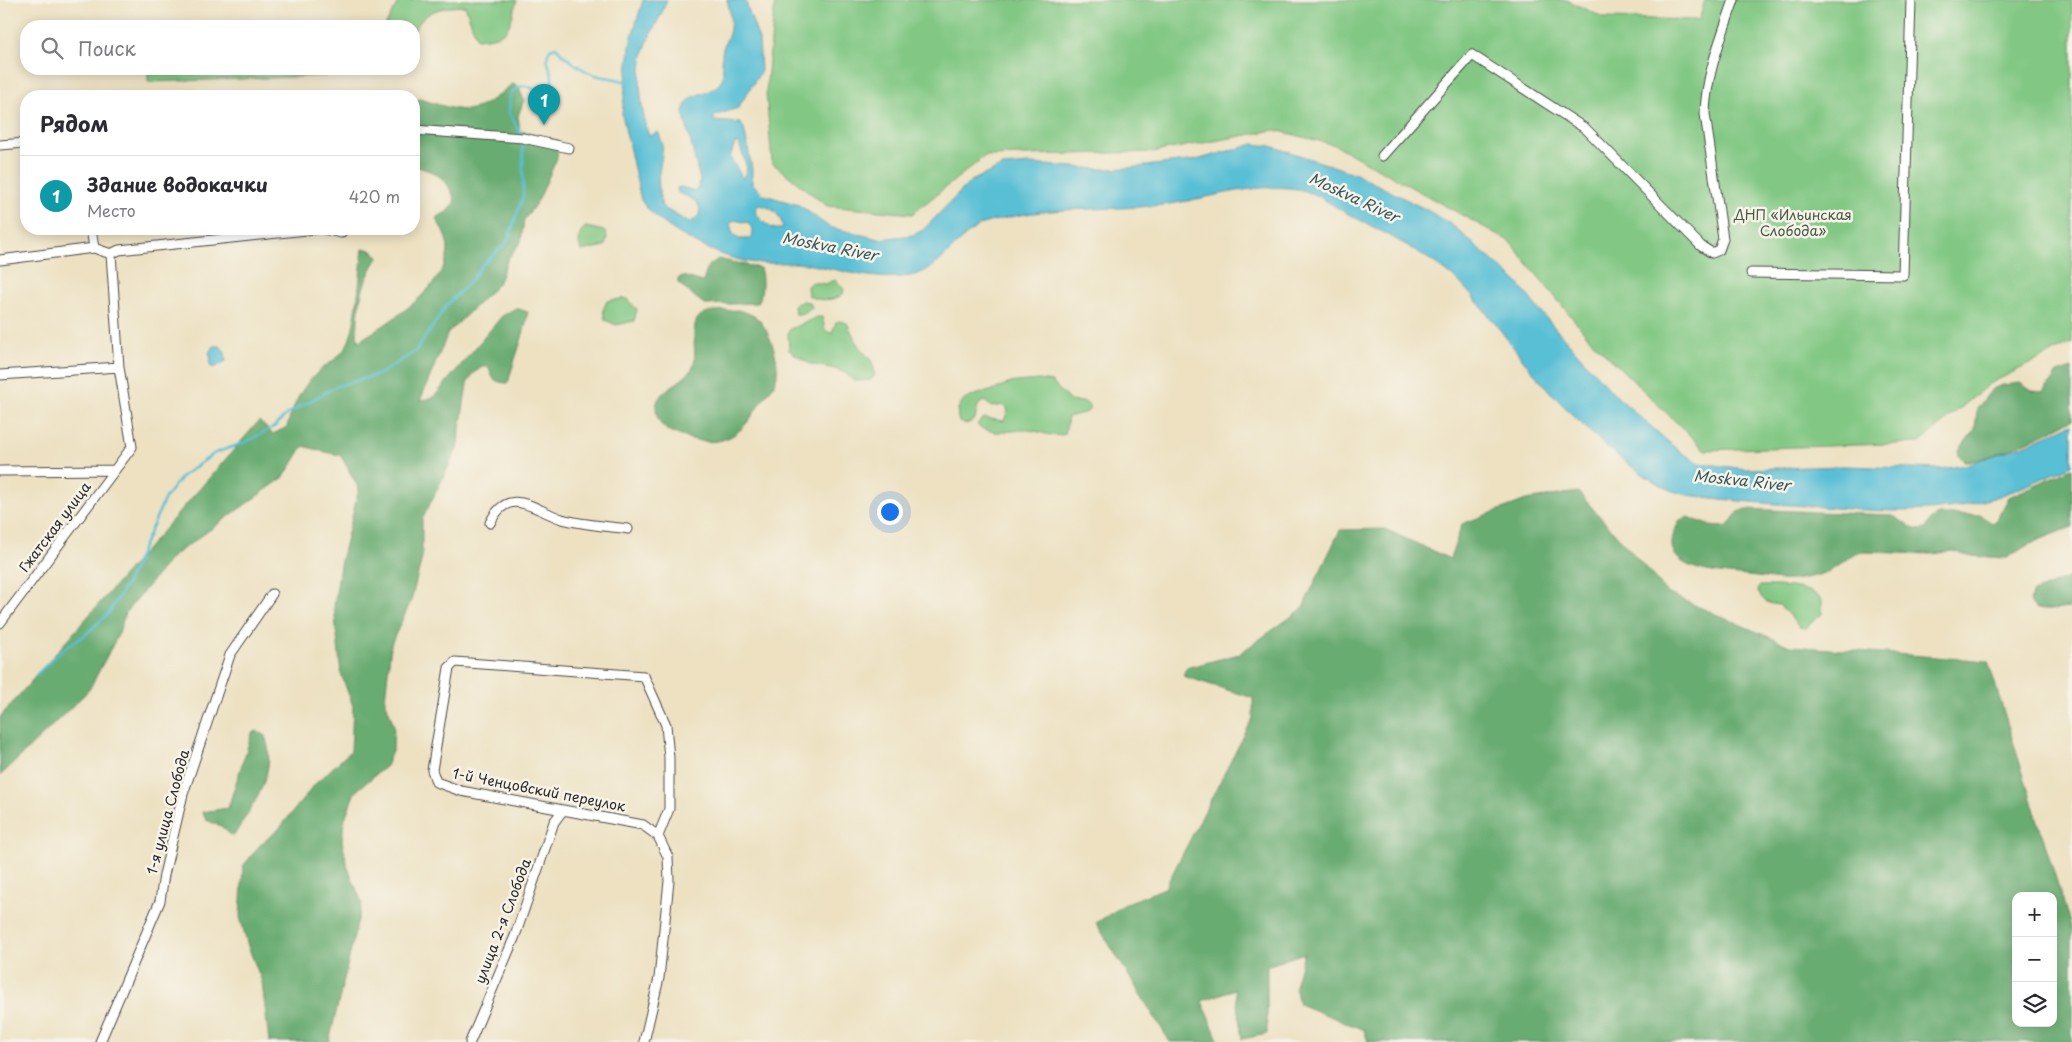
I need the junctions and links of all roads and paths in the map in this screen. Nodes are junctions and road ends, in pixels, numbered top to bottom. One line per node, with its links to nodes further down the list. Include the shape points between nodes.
1 (1734, 0): 7 (street, via 1709,74 1706,95 1705,114 1723,240 1719,250 1712,253 1700,246 1586,130 1472,55)
2 (1911, 0): 13 (street, via 1904,274)
3 (420, 130): 6 (street, via 522,138)
4 (20, 143): 5 (street)
5 (0, 145)
6 (569, 148)
7 (1382, 156)
8 (92, 235): 10 (street)
9 (260, 235): 11 (street, via 119,250)
10 (94, 248): 11 (street); 12 (street)
11 (111, 254): 14 (street)
12 (0, 260)
13 (1751, 273)
14 (119, 367): 15 (street); 16 (street, Гжатская улица, via 132,447)
15 (0, 375)
16 (116, 470): 17 (street); 21 (street, Гжатская улица)
17 (0, 471)
18 (490, 523): 19 (street, via 496,510 517,502 535,506 562,519)
19 (628, 530)
20 (272, 594): 24 (street, 1-я улица Слобода, via 230,655 184,794 160,901)
21 (0, 622)
22 (563, 810): 23 (street, 1-й Ченцовский переулок, via 643,825); 23 (street, 1-й Ченцовский переулок, via 460,791 436,782 432,770 449,668 455,662 644,676 666,725 669,758 668,809); 25 (street, улица 2-я Слобода, via 554,822 515,936)
23 (658, 836): 26 (street, via 668,857 669,881 658,978)
24 (100, 1042)
25 (470, 1042)
26 (644, 1042)

